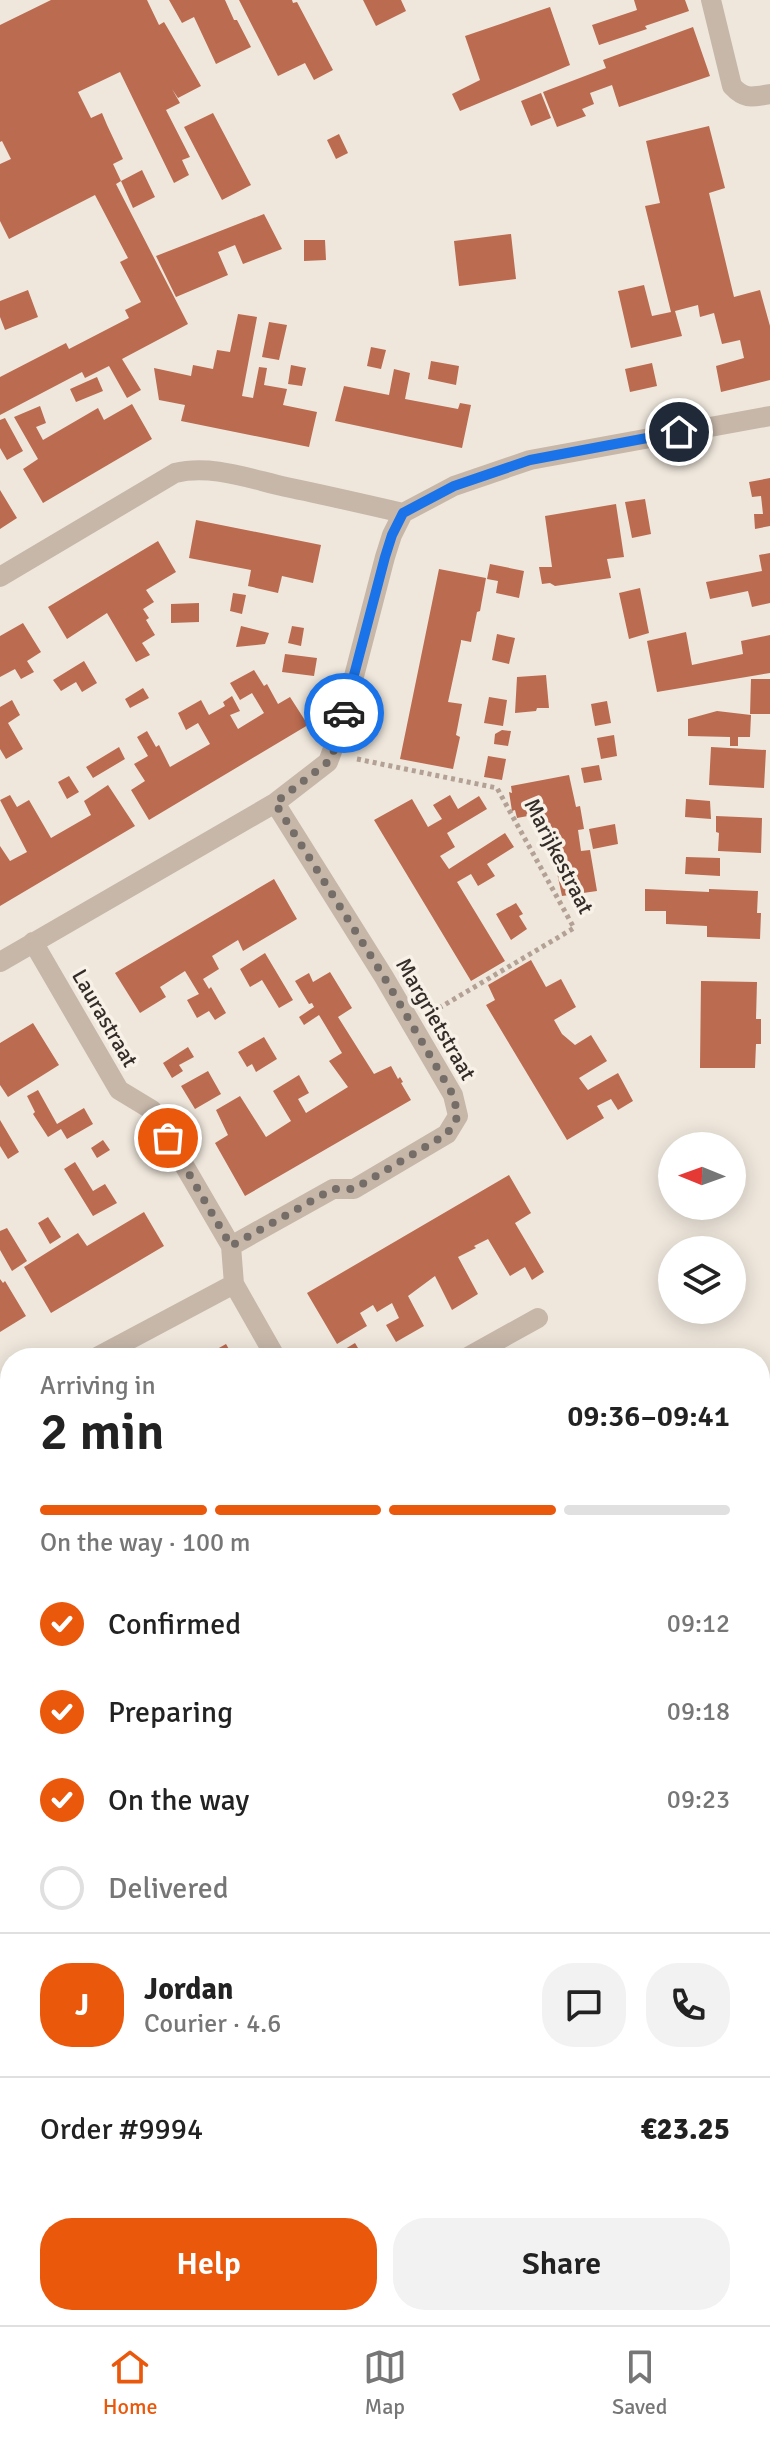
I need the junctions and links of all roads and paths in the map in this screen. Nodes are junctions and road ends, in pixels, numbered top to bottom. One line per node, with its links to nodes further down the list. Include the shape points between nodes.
1 (711, 0): 2 (street, via 732,86 740,95)
2 (770, 94)
3 (770, 416): 4 (street, via 530,460 454,486)
4 (403, 513): 5 (street, via 190,469); 6 (street, via 385,557)
5 (0, 577)
6 (333, 753): 7 (street); 10 (path, Marijkestraat, via 497,788 574,928)
7 (275, 803): 8 (street); 10 (street, Margrietstraat)
8 (33, 942): 9 (street); 11 (street, Laurastraat, via 119,1090 152,1110)
9 (0, 962)
10 (412, 1024): 11 (street, Margrietstraat, via 453,1095 458,1116 453,1127 354,1189 333,1189)
11 (231, 1246): 12 (street, Laurastraat)
12 (234, 1284): 14 (street); 15 (street, Laurastraat)
13 (538, 1318): 16 (street)
14 (114, 1348)
15 (270, 1348)
16 (484, 1348)

